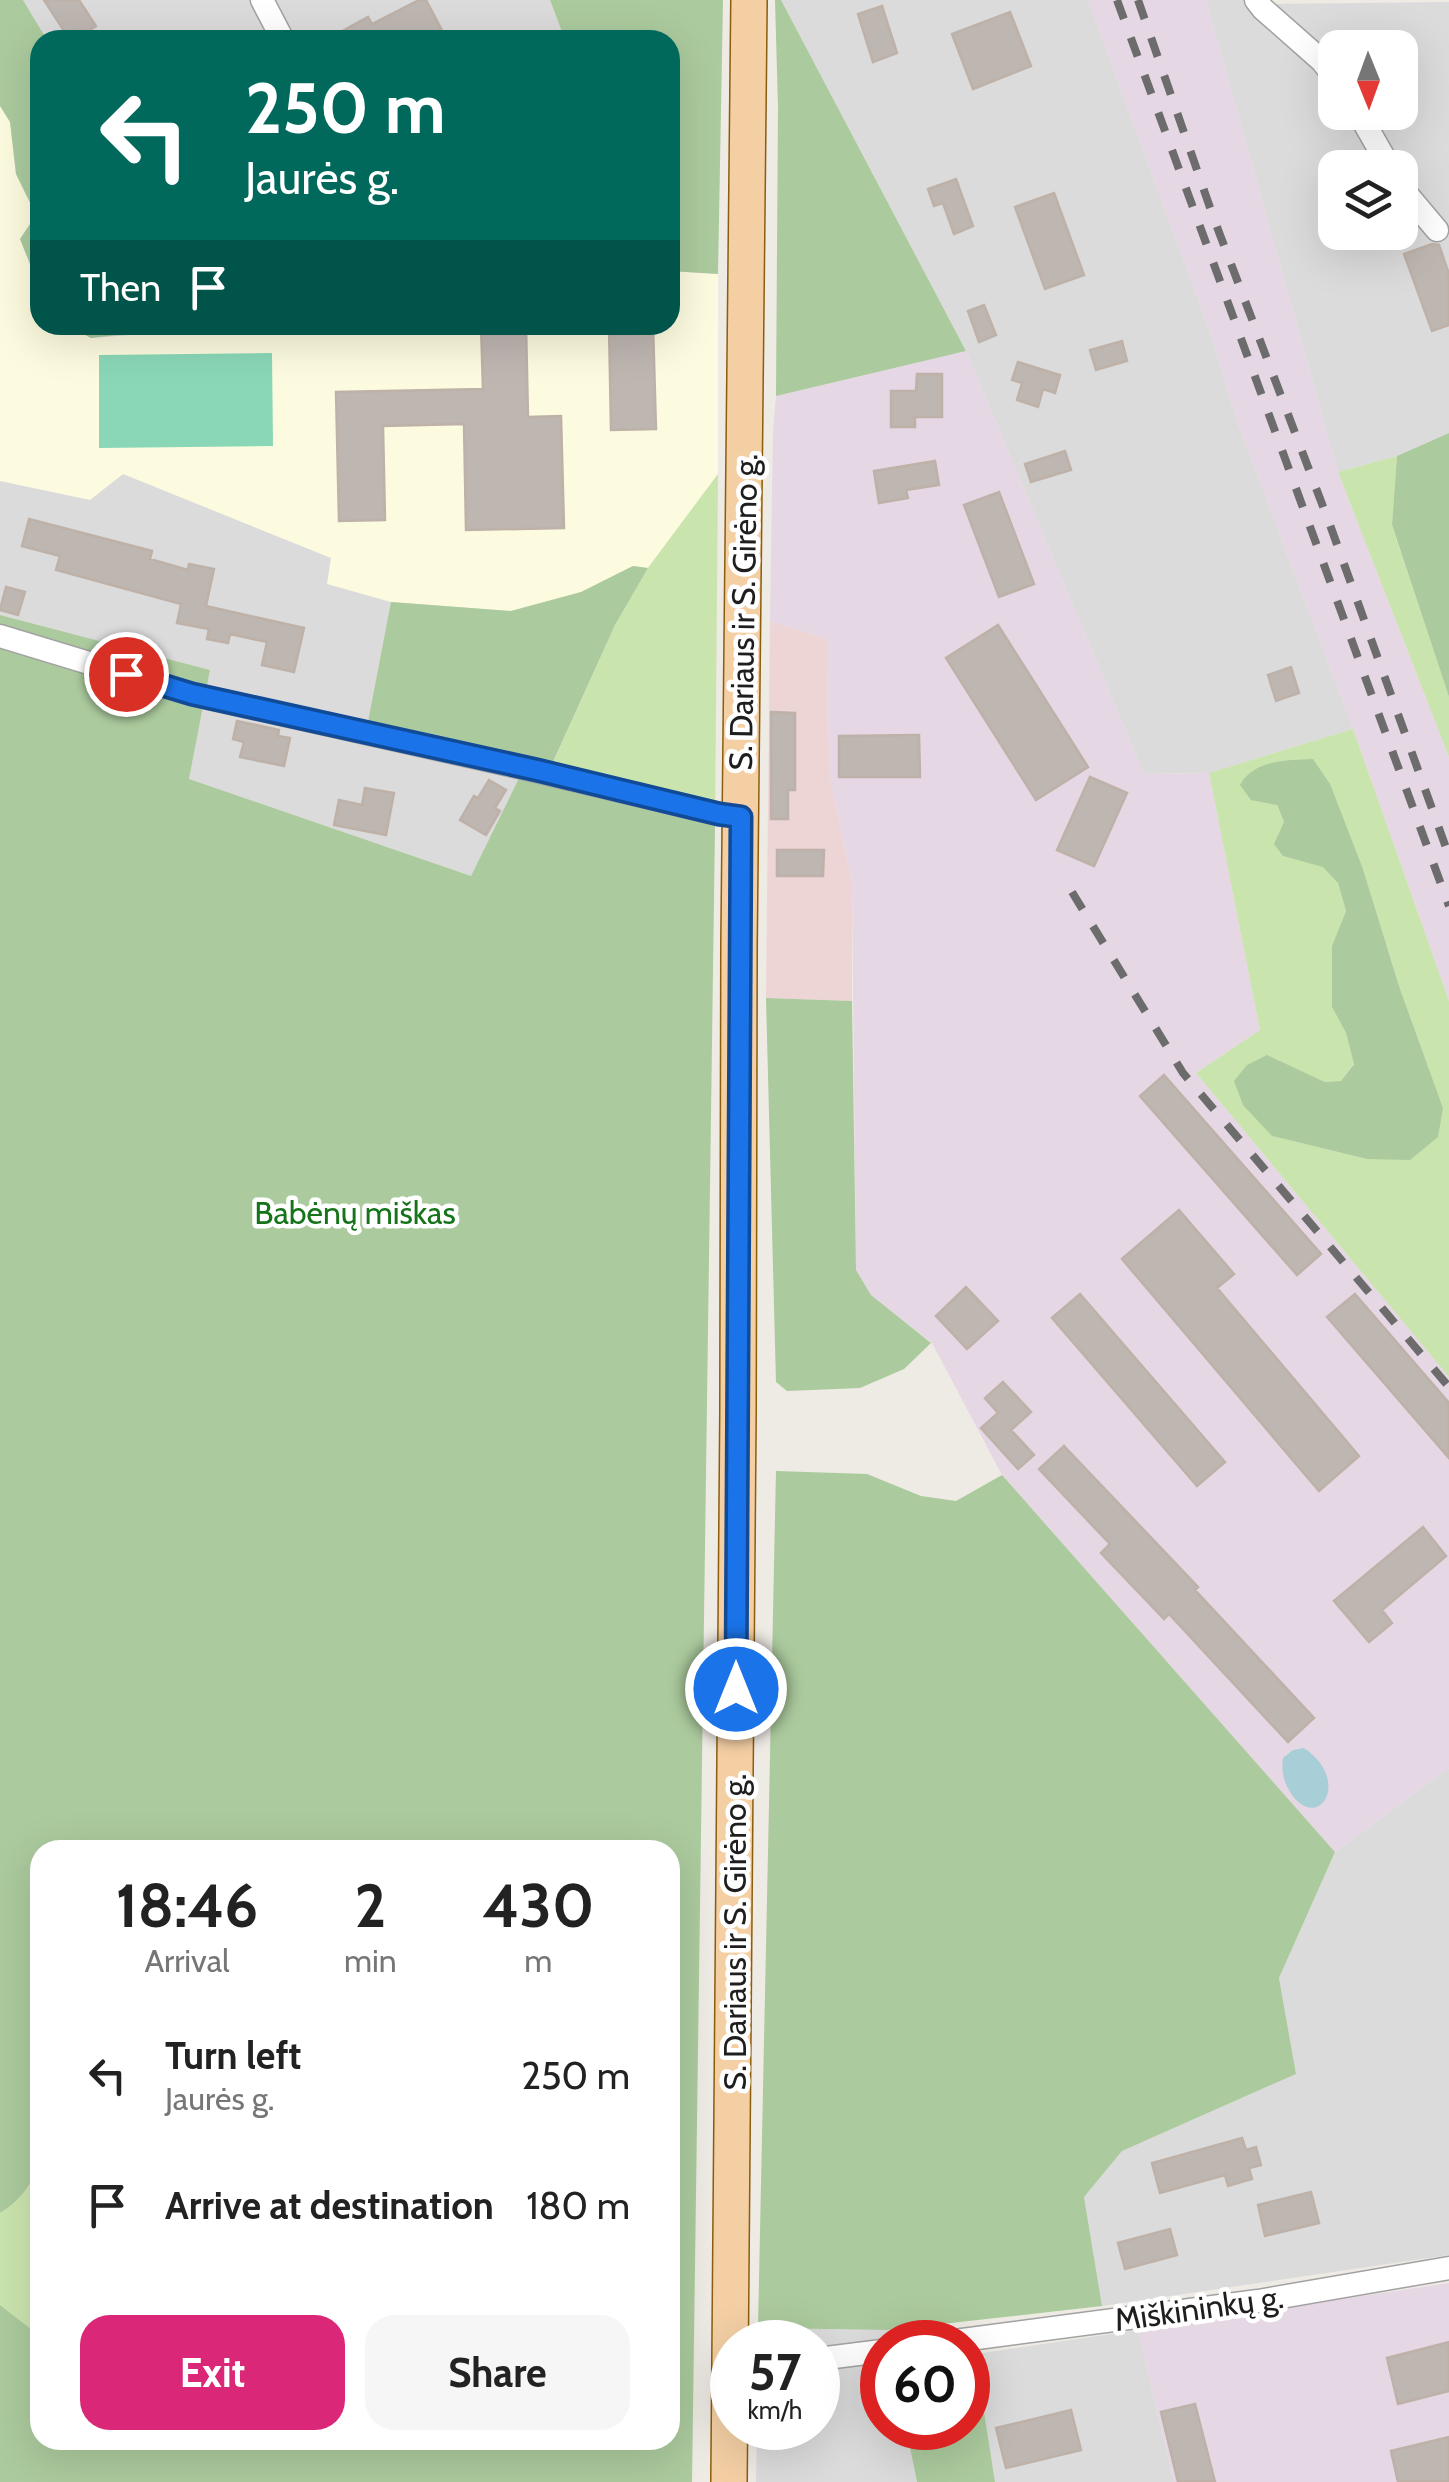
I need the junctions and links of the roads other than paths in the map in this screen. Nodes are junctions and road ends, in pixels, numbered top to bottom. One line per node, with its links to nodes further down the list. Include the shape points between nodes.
1 (262, 0): 4 (street)
2 (750, 0): 9 (main road, S. Dariaus ir S. Girėno g.)
3 (1256, 0): 5 (street)
4 (278, 30)
5 (1318, 58)
6 (1418, 207): 7 (street)
7 (1437, 230)
8 (0, 636): 9 (street, via 192,694)
9 (741, 817): 11 (main road, S. Dariaus ir S. Girėno g.)
10 (1449, 2268): 12 (street, Miškininkų g., via 1258,2302)
11 (731, 2320)
12 (990, 2336)
13 (730, 2450): 14 (main road, S. Dariaus ir S. Girėno g.)
14 (729, 2482)

